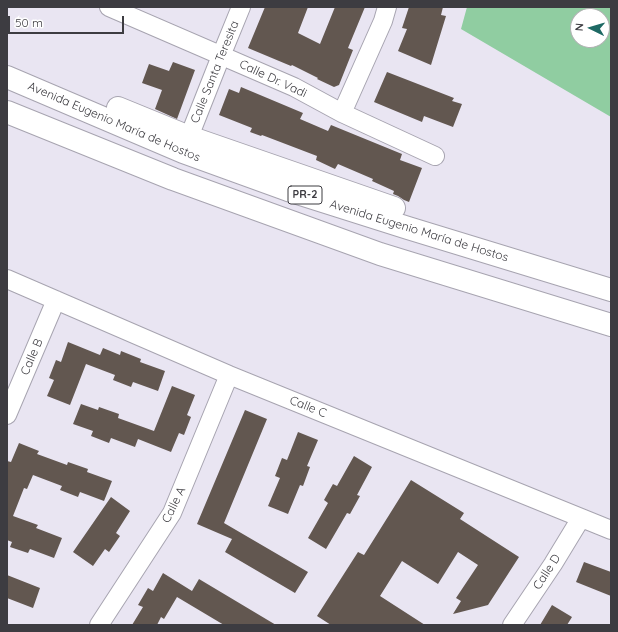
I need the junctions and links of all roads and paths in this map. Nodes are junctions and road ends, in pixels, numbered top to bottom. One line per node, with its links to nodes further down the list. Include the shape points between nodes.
1 (110, 7): 4 (street, Calle Dr. Vadi)
2 (241, 7): 4 (street, Calle Santa Teresita)
3 (387, 7): 7 (street)
4 (221, 56): 7 (street, Calle Dr. Vadi, via 294,87); 8 (street, Calle Santa Teresita)
5 (16, 81): 8 (highway, via 118,108); 10 (highway, Avenida Eugenio María de Hostos / PR-2, via 183,152 288,190)
6 (7, 112): 14 (highway, PR-2, via 173,179 380,254)
7 (342, 113): 9 (street, Calle Dr. Vadi)
8 (189, 137): 10 (highway, via 408,213)
9 (435, 156)
10 (476, 248): 12 (highway, Avenida Eugenio María de Hostos / PR-2)
11 (7, 279): 13 (street, Calle C)
12 (611, 290)
13 (56, 300): 15 (street, Calle C); 16 (street, Calle B)
14 (611, 325)
15 (229, 375): 17 (street, Calle C); 19 (street, Calle A, via 172,513)
16 (7, 415)
17 (581, 518): 18 (street, Calle C); 20 (street, Calle D)
18 (611, 530)
19 (99, 625)
20 (512, 625)

